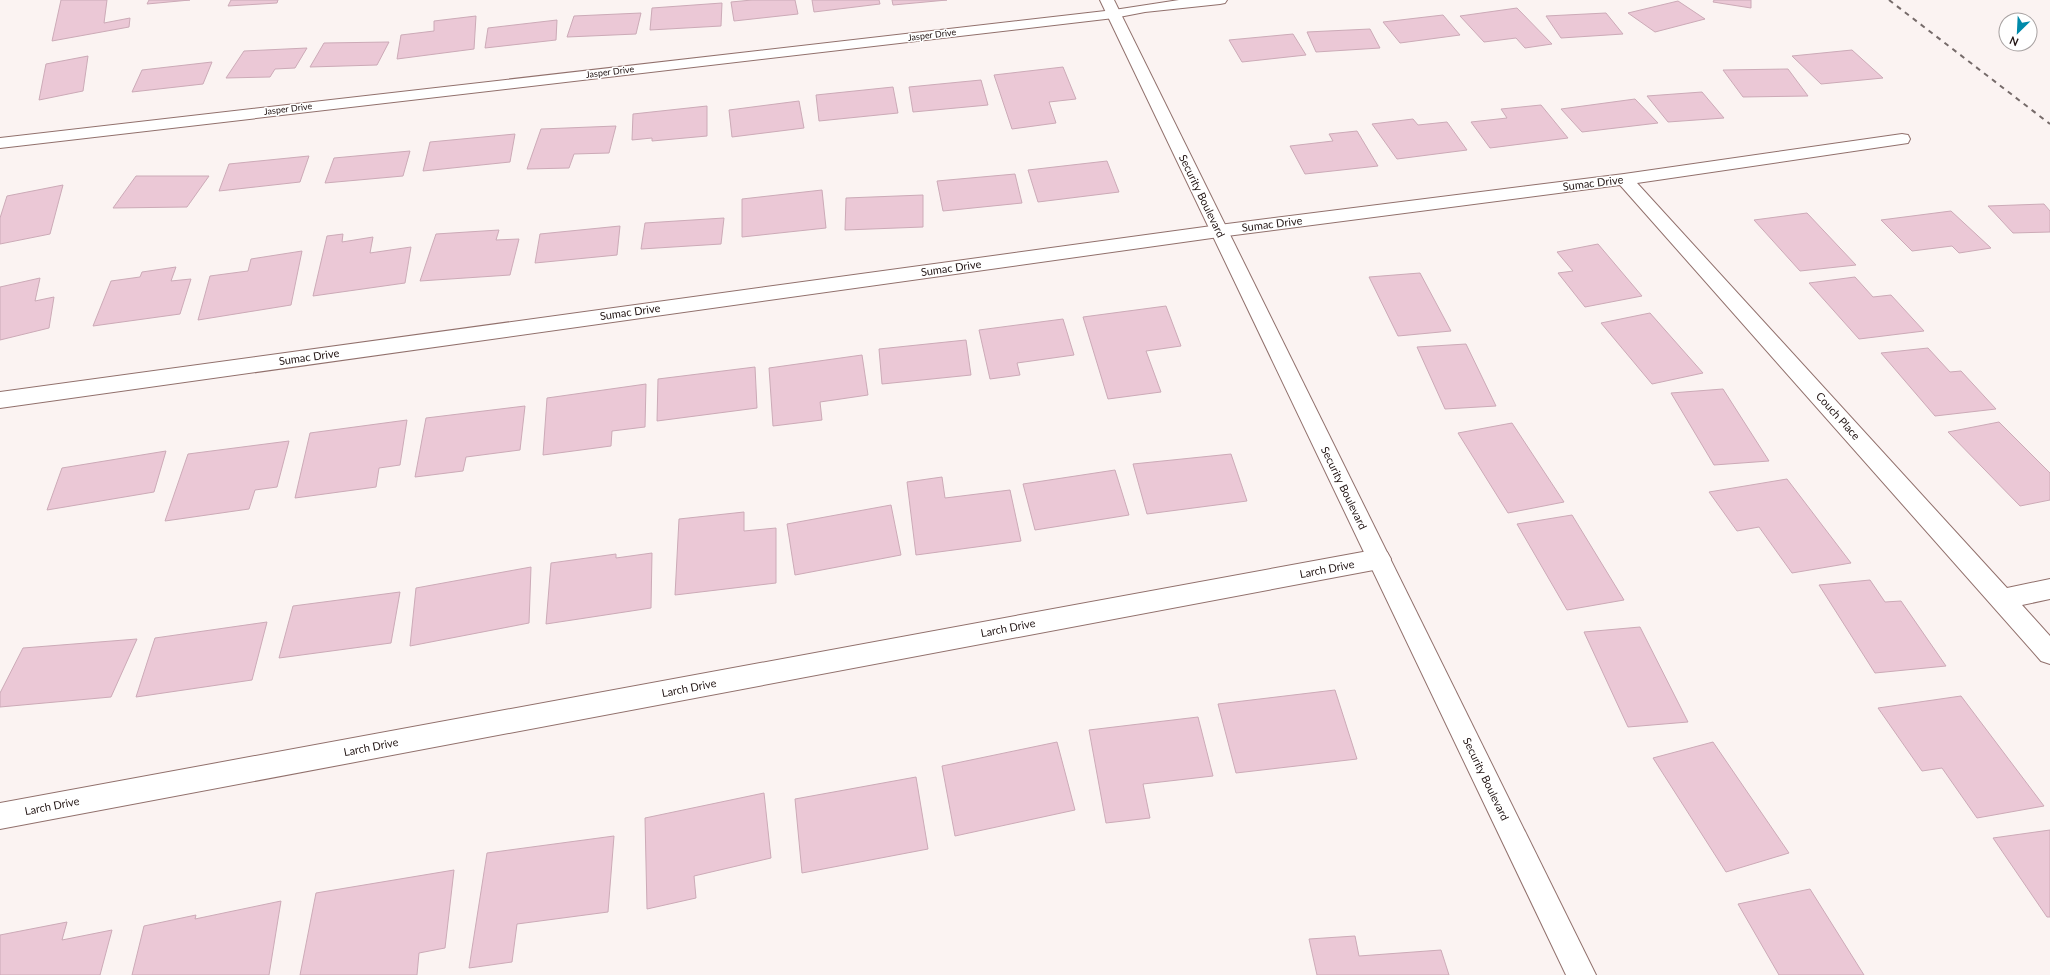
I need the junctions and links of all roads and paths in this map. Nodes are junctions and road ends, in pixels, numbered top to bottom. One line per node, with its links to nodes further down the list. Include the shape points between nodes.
1 (1220, 0): 2 (street, Jasper Drive, via 1145,8)
2 (1110, 7): 4 (street, Jasper Drive); 6 (street, Security Boulevard)
3 (1902, 139): 5 (street, Sumac Drive)
4 (0, 143)
5 (1624, 179): 6 (street, Sumac Drive); 10 (street, Couch Place)
6 (1219, 231): 7 (street, Sumac Drive); 8 (street, Security Boulevard)
7 (0, 400)
8 (1379, 559): 12 (street, Larch Drive); 13 (street, Security Boulevard)
9 (2050, 589): 10 (street)
10 (2003, 599): 11 (street, Couch Place)
11 (2050, 653)
12 (0, 816)
13 (1581, 975)

